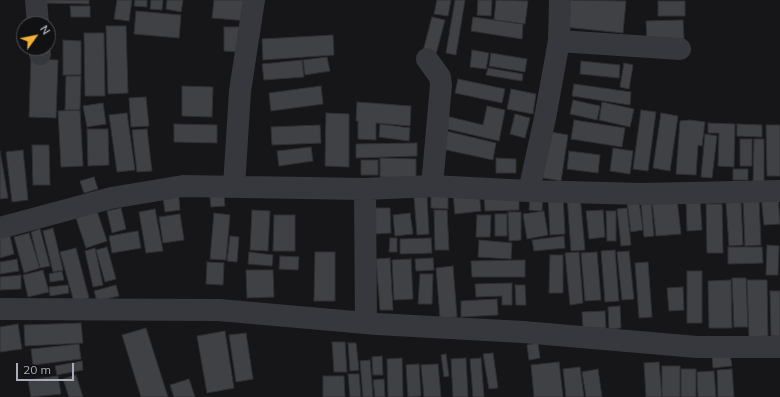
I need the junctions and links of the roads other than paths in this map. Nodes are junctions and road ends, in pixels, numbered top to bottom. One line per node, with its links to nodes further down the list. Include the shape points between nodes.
1 (36, 0): 4 (street)
2 (254, 0): 8 (street, via 240,91)
3 (560, 0): 5 (street)
4 (37, 16)
5 (559, 41): 6 (street); 12 (street)
6 (680, 49)
7 (427, 59): 9 (street, via 440,77 441,85)
8 (234, 186): 10 (street); 13 (street, via 183,186 111,198)
9 (432, 186): 10 (street); 12 (street)
10 (365, 189): 15 (street)
11 (780, 190): 12 (street, via 642,194)
12 (529, 191)
13 (0, 228)
14 (0, 309): 15 (street, via 219,310)
15 (366, 322): 16 (street, via 697,347)
16 (780, 347)

